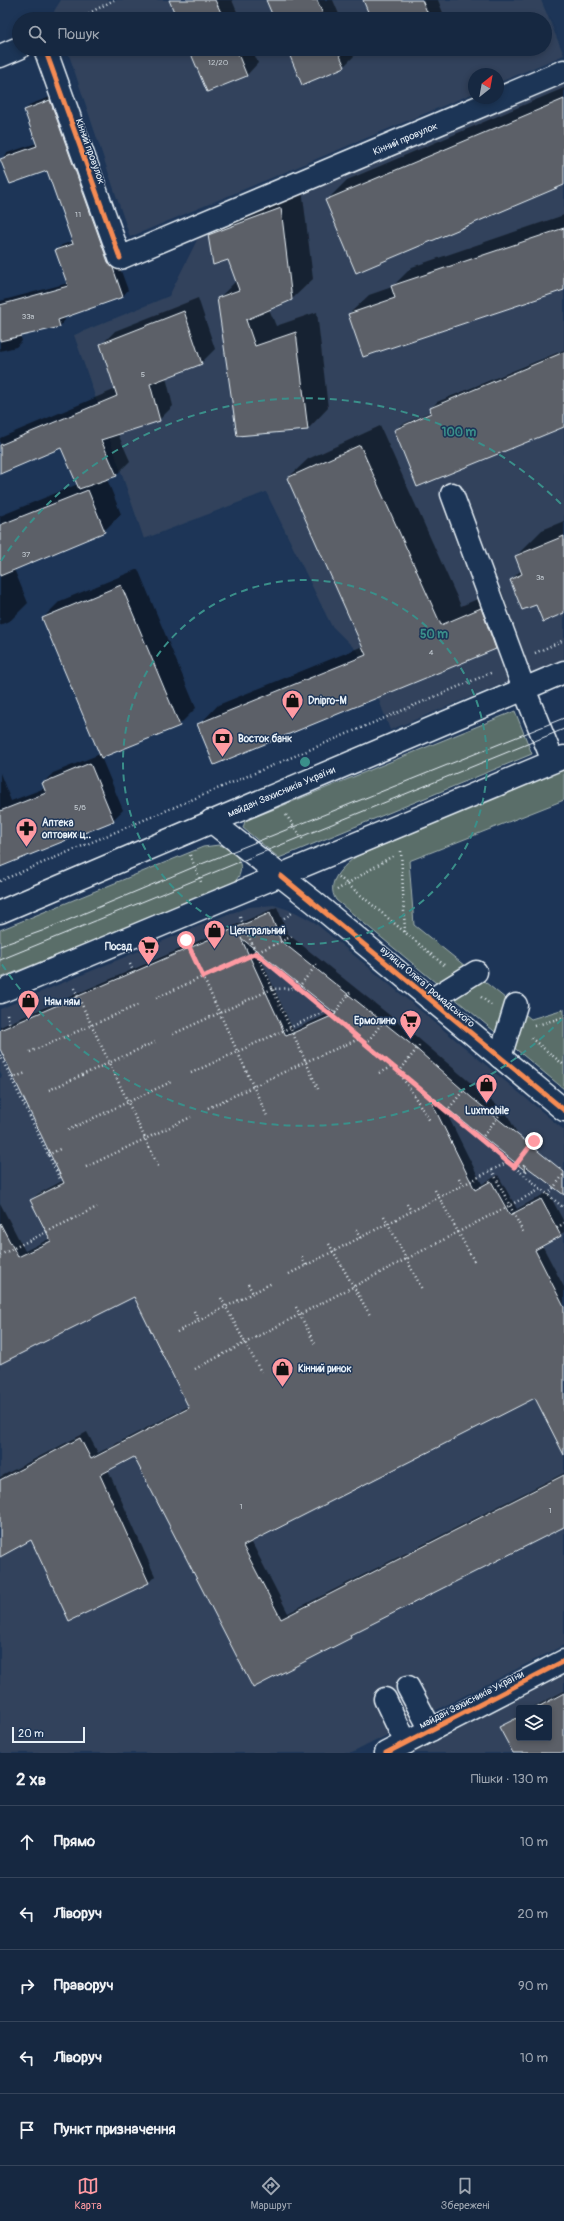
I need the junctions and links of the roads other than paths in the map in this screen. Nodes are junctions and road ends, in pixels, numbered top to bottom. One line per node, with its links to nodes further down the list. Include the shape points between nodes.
1 (12, 51): 2 (main road)
2 (0, 56)
3 (48, 56): 4 (main road, Кінний провулок, via 120,258)
4 (564, 71)
5 (452, 494): 7 (main road)
6 (564, 672): 7 (main road, майдан Захисників України)
7 (524, 689): 8 (main road); 9 (main road, майдан Захисників України)
8 (559, 759): 10 (main road)
9 (211, 821): 10 (main road, вулиця Олега Громадського); 11 (main road, майдан Захисників України)
10 (281, 876): 13 (main road); 14 (main road, вулиця Олега Громадського)
11 (0, 912)
12 (476, 972): 14 (main road)
13 (0, 992)
14 (431, 1000): 16 (main road, вулиця Олега Громадського)
15 (516, 1005): 16 (main road)
16 (500, 1057): 17 (main road, вулиця Олега Громадського)
17 (564, 1110)
18 (564, 1661): 21 (main road, майдан Захисників України)
19 (408, 1687): 21 (main road)
20 (385, 1699): 22 (main road)
21 (431, 1730): 22 (main road, майдан Захисників України)
22 (406, 1743): 23 (main road, майдан Захисників України)
23 (386, 1753)

